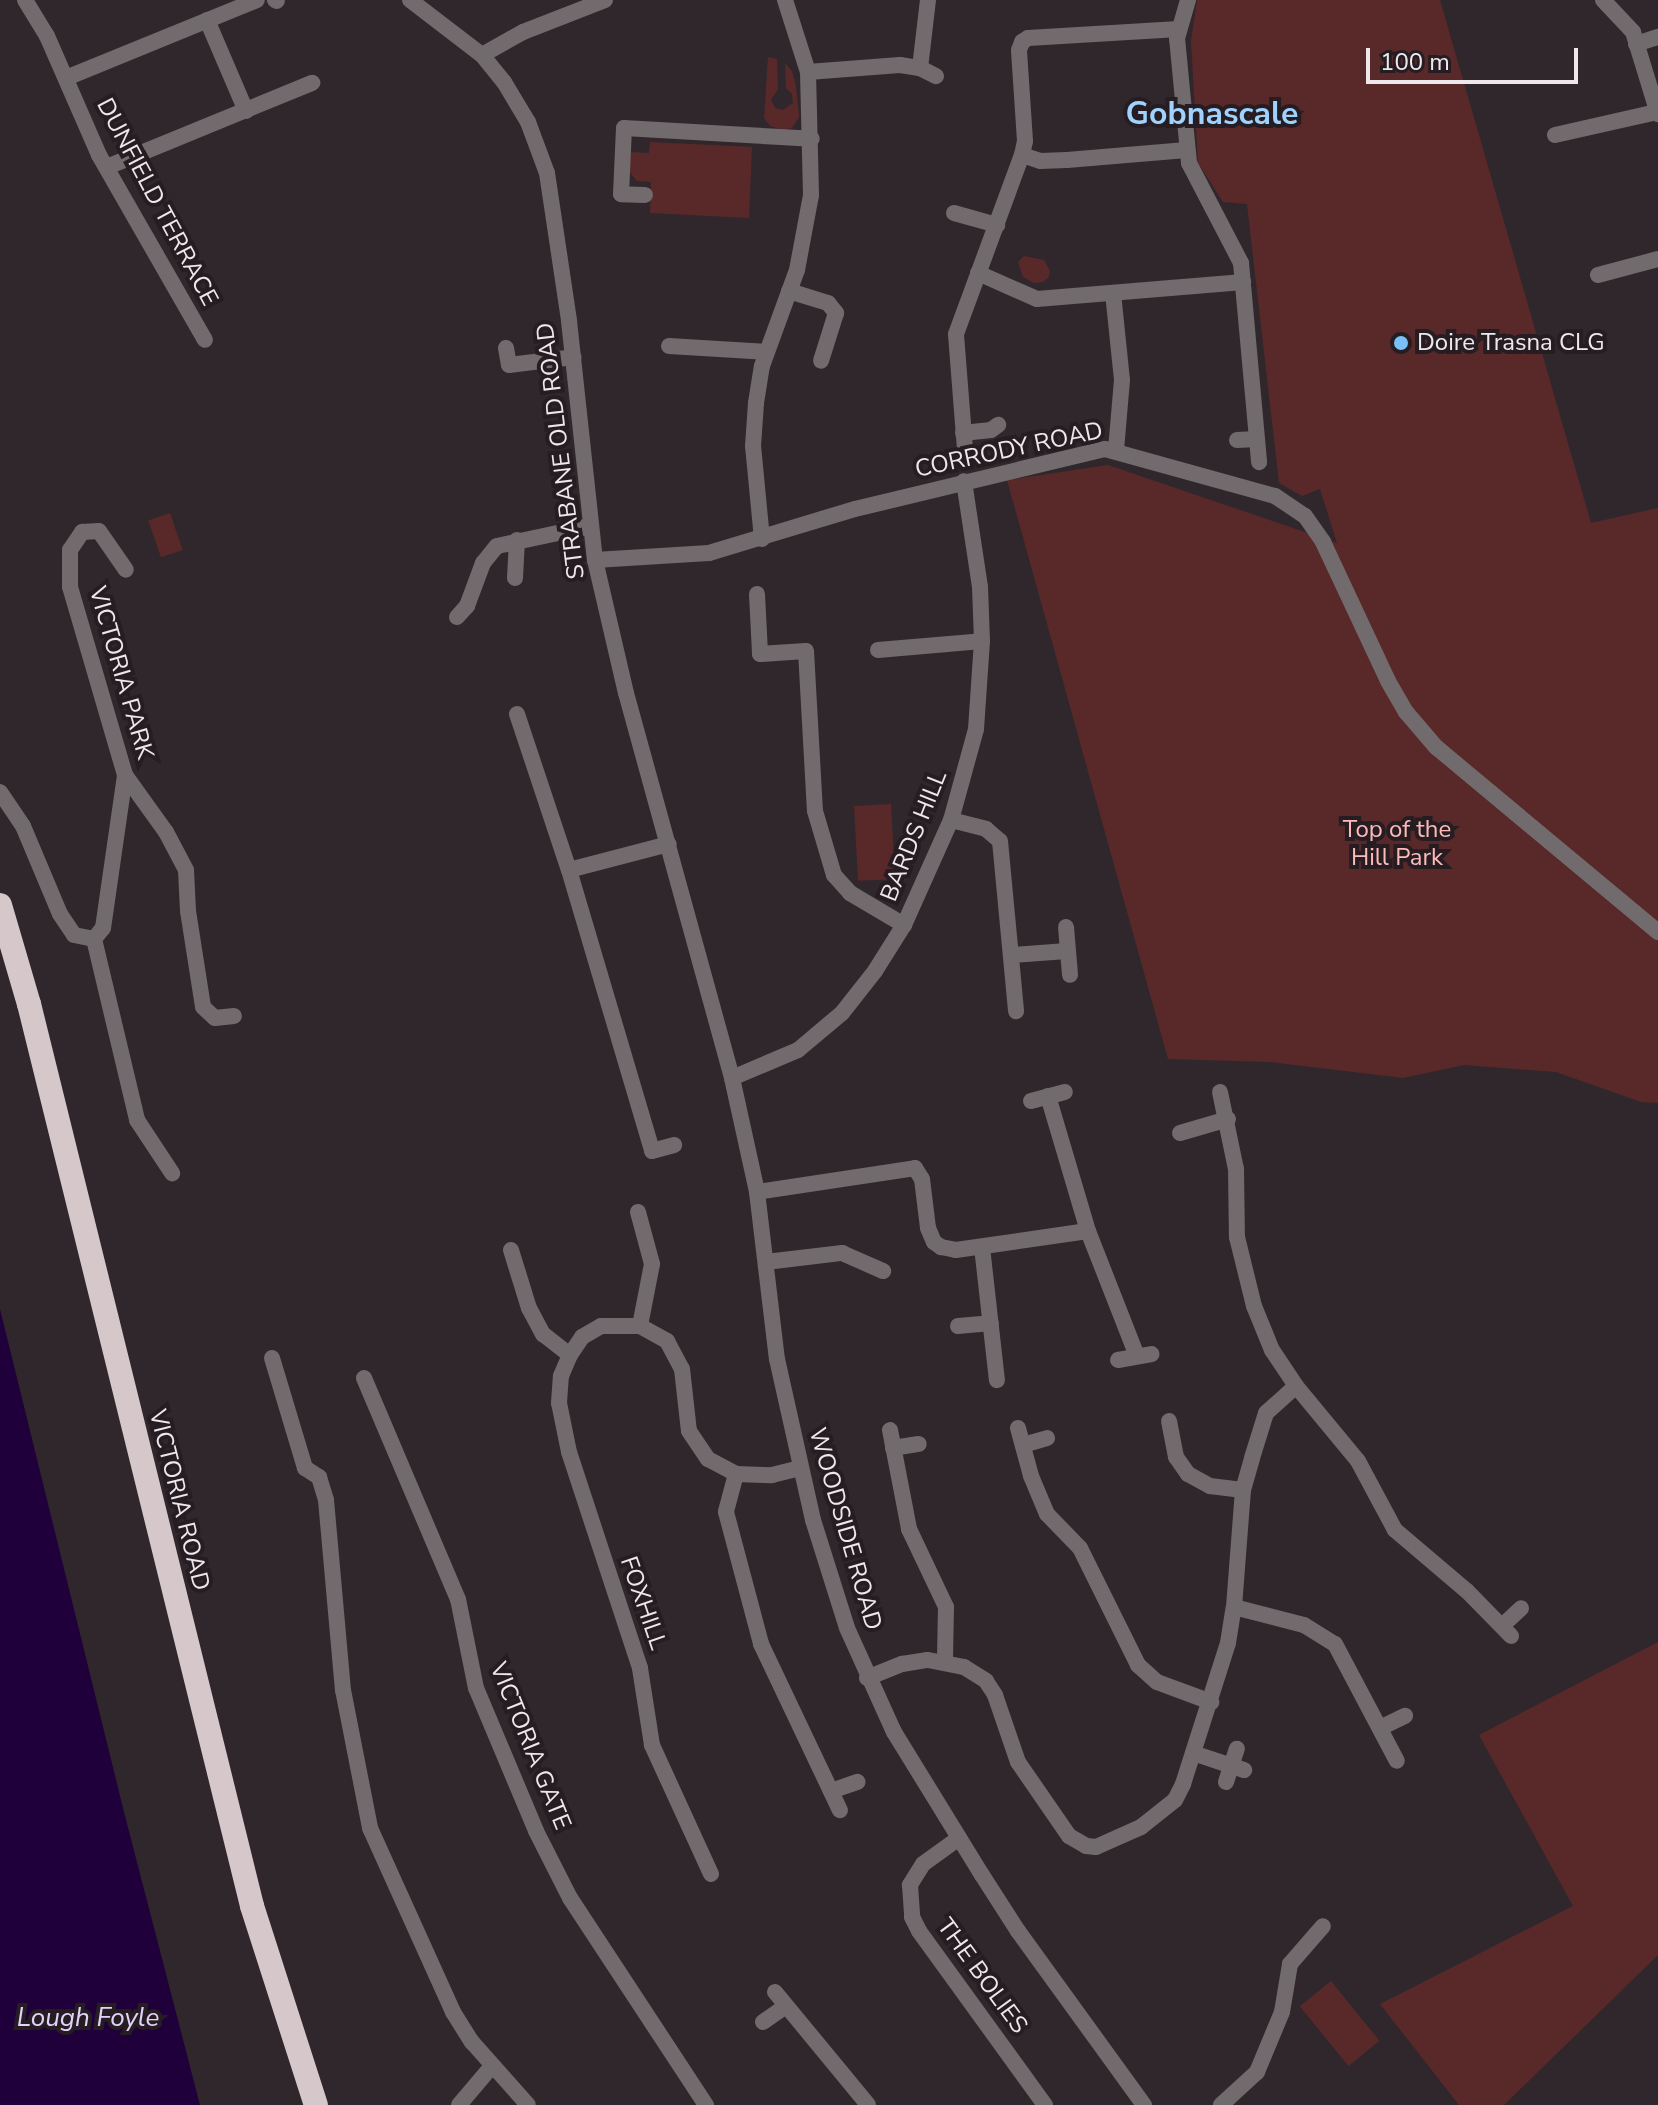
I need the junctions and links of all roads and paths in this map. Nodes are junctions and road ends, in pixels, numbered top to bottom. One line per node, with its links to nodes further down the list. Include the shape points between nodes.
1 (25, 0): 17 (street, DUNFIELD TERRACE)
2 (257, 0): 9 (street)
3 (410, 0): 13 (street, STRABANE OLD ROAD)
4 (785, 0): 15 (street)
5 (928, 0): 14 (street)
6 (1188, 0): 10 (street)
7 (1603, 0): 12 (street, via 1633,32)
8 (602, 1): 13 (street, via 523,32)
9 (207, 20): 17 (street); 19 (street)
10 (1179, 29): 23 (street); 24 (street, via 1022,42)
11 (1658, 37): 12 (street)
12 (1636, 44): 20 (street)
13 (482, 55): 39 (street, STRABANE OLD ROAD, via 528,122 547,173)
14 (920, 68): 15 (street, via 886,65); 16 (street)
15 (808, 72): 22 (street)
16 (936, 76)
17 (66, 78): 25 (street, DUNFIELD TERRACE)
18 (312, 83): 19 (street)
19 (246, 111): 25 (street)
20 (1658, 113): 21 (street)
21 (1555, 135)
22 (812, 139): 26 (street, via 624,128 621,194); 33 (street, via 807,225)
23 (1187, 150): 24 (street, via 1040,161); 32 (street, via 1194,175 1241,263)
24 (1022, 155): 28 (street)
25 (107, 167): 35 (street, DUNFIELD TERRACE)
26 (645, 195)
27 (954, 213): 28 (street)
28 (997, 225): 30 (street)
29 (1658, 259): 31 (street)
30 (978, 273): 34 (street, via 1037,299); 41 (street, via 956,334 964,441)
31 (1598, 275)
32 (1243, 282): 34 (street); 42 (street)
33 (789, 291): 38 (street); 40 (street, via 828,303 836,313)
34 (1113, 293): 44 (street, via 1122,380)
35 (205, 340)
36 (669, 346): 38 (street)
37 (506, 348): 39 (street, via 509,365)
38 (766, 352): 48 (street, via 753,446)
39 (574, 357): 47 (street, STRABANE OLD ROAD)
40 (821, 361)
41 (998, 425)
42 (1257, 439): 43 (street); 45 (street)
43 (1237, 440)
44 (1116, 450): 46 (street, CORRODY ROAD); 66 (street, CORRODY ROAD, via 1275,496 1305,516 1323,542 1406,712 1436,747)
45 (1259, 462)
46 (964, 481): 48 (street, CORRODY ROAD); 55 (street, BARDS HILL, via 980,587)
47 (590, 526): 49 (street); 50 (street, STRABANE OLD ROAD)
48 (762, 539): 50 (street, CORRODY ROAD, via 709,553)
49 (517, 540): 52 (street); 54 (street, via 497,546 483,563 467,606)
50 (595, 560): 61 (street, STRABANE OLD ROAD)
51 (126, 570): 58 (street, VICTORIA PARK, via 99,531 82,532 70,550 70,587)
52 (515, 578)
53 (757, 594): 64 (street, via 760,654 806,651 815,811 834,875 850,893)
54 (457, 617)
55 (982, 641): 56 (street); 60 (street, BARDS HILL, via 976,729)
56 (878, 650)
57 (517, 714): 62 (street)
58 (125, 775): 67 (street, VICTORIA PARK, via 103,928); 72 (street, via 186,870 203,1007 215,1018)
59 (0, 792): 67 (street, via 23,826 60,914 74,935)
60 (951, 820): 64 (street, BARDS HILL); 69 (street, via 986,829 1000,841)
61 (669, 844): 62 (street); 73 (street, STRABANE OLD ROAD)
62 (569, 870): 78 (street, via 652,1151)
63 (0, 905): 124 (highway, VICTORIA ROAD, via 252,1906)
64 (904, 925): 73 (street, BARDS HILL, via 842,1013 798,1050)
65 (1066, 927): 68 (street)
66 (1658, 932)
67 (94, 939): 79 (street, via 137,1120)
68 (1067, 951): 69 (street); 70 (street)
69 (1013, 955): 71 (street)
70 (1070, 975)
71 (1016, 1011)
72 (234, 1016)
73 (732, 1078): 80 (street, WOODSIDE ROAD)
74 (1220, 1092): 76 (street)
75 (1031, 1101): 82 (street, via 1057,1094)
76 (1228, 1119): 77 (street); 95 (street, via 1236,1169 1237,1237 1254,1306 1272,1350)
77 (1180, 1133)
78 (674, 1145)
79 (172, 1173)
80 (757, 1192): 83 (street, via 915,1168 921,1171 934,1242 956,1250); 85 (street, WOODSIDE ROAD)
81 (638, 1212): 88 (street, via 652,1264)
82 (1088, 1231): 83 (street); 92 (street, via 1144,1355)
83 (982, 1247): 87 (street)
84 (511, 1250): 90 (street, via 543,1334)
85 (766, 1262): 86 (street, via 842,1253); 103 (street, WOODSIDE ROAD, via 777,1359)
86 (883, 1271)
87 (991, 1323): 89 (street); 94 (street)
88 (640, 1326): 90 (street, via 601,1326 582,1337); 104 (street, via 667,1341 682,1369 689,1431 708,1459)
89 (958, 1326)
90 (570, 1355): 120 (street, FOXHILL, via 561,1376 559,1403 569,1452 640,1668 652,1745 708,1868)
91 (272, 1358): 123 (street, via 305,1468 319,1477 326,1500 343,1690 370,1828 453,2012)
92 (1118, 1360)
93 (364, 1378): 127 (street, VICTORIA GATE, via 458,1599 476,1688 536,1831 570,1898)
94 (997, 1380)
95 (1296, 1386): 105 (street, via 1266,1413); 107 (street, via 1358,1461 1395,1530 1506,1631)
96 (1018, 1428): 101 (street)
97 (1166, 1428): 105 (street, via 1188,1474 1210,1486)
98 (890, 1430): 102 (street)
99 (1047, 1438): 101 (street)
100 (919, 1444): 102 (street)
101 (1023, 1445): 110 (street, via 1047,1514 1080,1548 1138,1665 1157,1682)
102 (893, 1448): 108 (street, via 909,1529 946,1607)
103 (800, 1468): 104 (street, via 772,1475); 109 (street, WOODSIDE ROAD, via 829,1576)
104 (736, 1474): 117 (street, via 726,1512 761,1644)
105 (1243, 1490): 106 (street)
106 (1234, 1607): 110 (street); 112 (street, via 1304,1625 1335,1644)
107 (1521, 1608)
108 (945, 1661): 109 (street, via 902,1664); 114 (street, via 986,1681 1018,1762 1069,1836 1086,1846 1096,1847 1141,1827 1175,1800)
109 (867, 1678): 119 (street, WOODSIDE ROAD)
110 (1211, 1702): 114 (street)
111 (1405, 1716): 112 (street)
112 (1380, 1728): 115 (street)
113 (1237, 1749): 114 (street, via 1234,1772)
114 (1193, 1753)
115 (1397, 1761)
116 (857, 1782): 117 (street)
117 (831, 1791): 118 (street)
118 (840, 1810)
119 (959, 1838): 129 (street, THE BOLIES, via 916,1874 910,1885 912,1917); 130 (street, WOODSIDE ROAD, via 1018,1931)
120 (688, 1870)
121 (1323, 1926): 131 (street, via 1290,1964 1282,2012 1257,2072)
122 (763, 2022): 128 (street, via 781,1999)
123 (492, 2066): 125 (street); 126 (street)
124 (316, 2105)
125 (459, 2105)
126 (528, 2105)
127 (706, 2105)
128 (868, 2105)
129 (1045, 2105)
130 (1144, 2105)
131 (1221, 2105)

